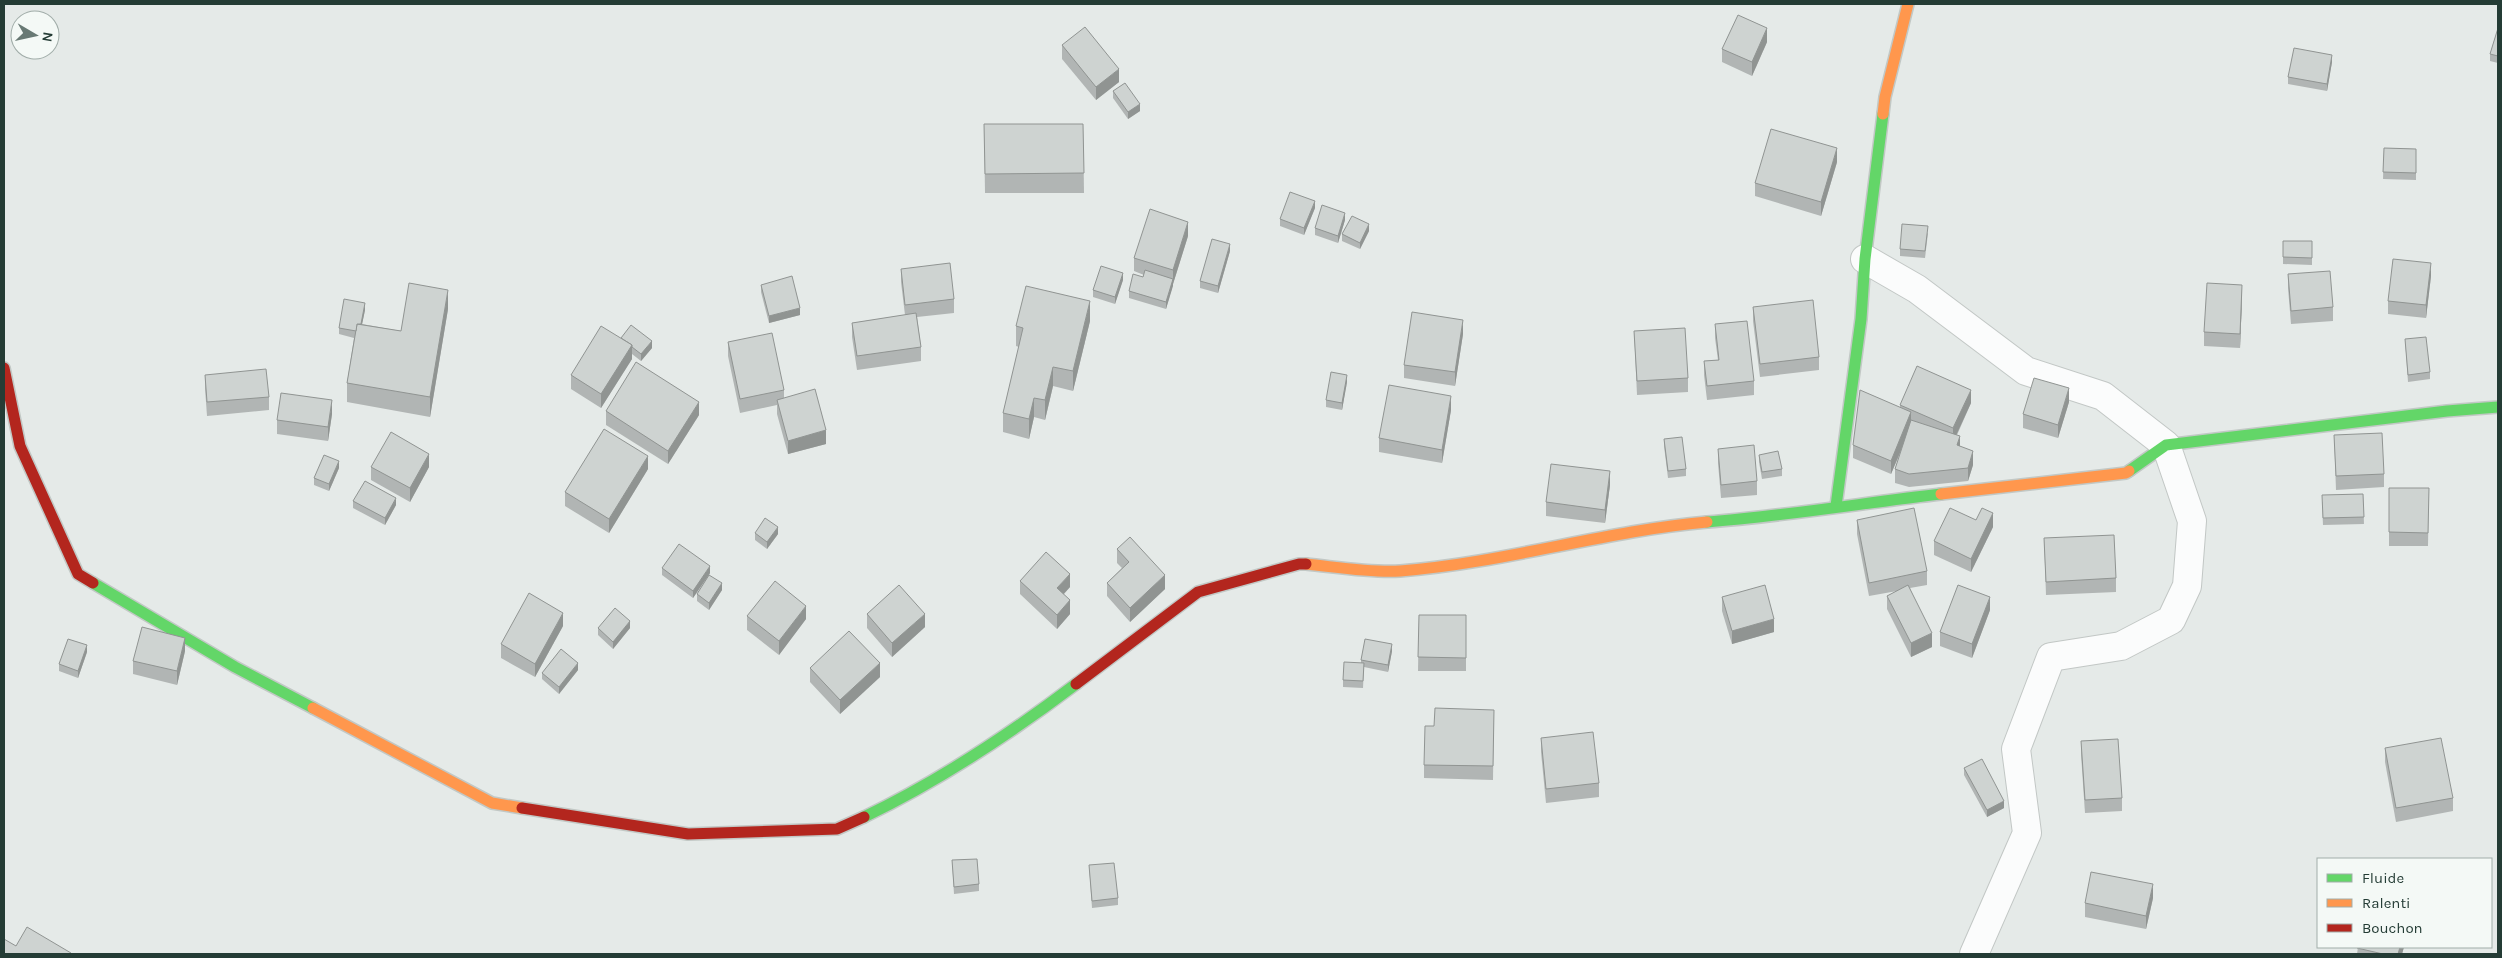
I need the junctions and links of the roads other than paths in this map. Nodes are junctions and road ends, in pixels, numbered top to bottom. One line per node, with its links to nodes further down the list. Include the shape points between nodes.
1 (1908, 4): 2 (street, via 1885,97)
2 (1865, 259): 5 (street, via 1917,289 2026,372 2103,396); 6 (street, via 1861,319)
3 (4, 368): 6 (street, via 20,446 78,574 235,668 492,803 688,834 837,829 914,793 1045,708 1198,592 1299,564 1399,571 1665,526 1760,518)
4 (2498, 407): 5 (street, via 2447,410)
5 (2166, 445): 6 (street, via 2126,472); 7 (street, via 2192,521 2187,586 2171,620 2121,646 2050,658 2016,749 2026,833)
6 (1836, 506)
7 (1974, 954)

